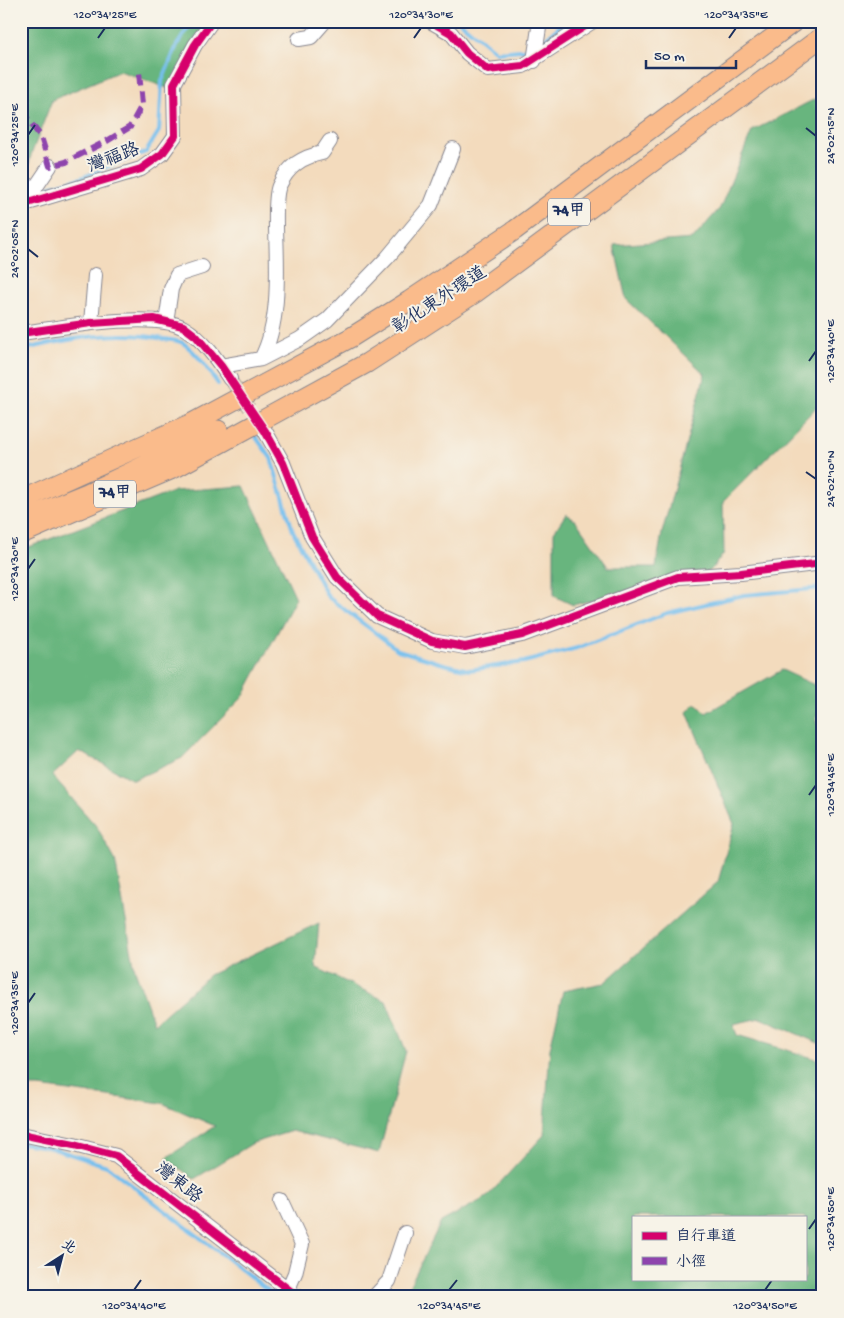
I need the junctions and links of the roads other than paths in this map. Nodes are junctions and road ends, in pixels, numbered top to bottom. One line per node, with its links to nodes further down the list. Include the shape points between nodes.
1 (212, 21): 15 (street, 灣福路, via 194,45 174,84 175,136 162,154 141,169)
2 (325, 21): 10 (street, via 311,37)
3 (430, 21): 11 (street, via 451,33 467,53 488,70 523,66)
4 (540, 21): 11 (street)
5 (593, 21): 11 (street)
6 (778, 21): 25 (main road, 74甲, via 503,227 345,329 188,415)
7 (795, 21): 26 (main road, 彰化東外環道 / 74甲, via 515,230 367,328 192,423)
8 (823, 22): 27 (main road, 彰化東外環道 / 74甲, via 546,228 415,318 304,386 201,439)
9 (823, 36): 28 (main road, 74甲, via 475,293 367,363 176,467)
10 (299, 39)
11 (534, 61)
12 (330, 141): 21 (street, via 322,153 307,156 294,165 278,187 277,292 268,346)
13 (453, 149): 21 (street, via 432,205 387,258 327,320 300,339)
14 (50, 166): 15 (street)
15 (23, 204)
16 (202, 267): 18 (street, via 177,275 171,289)
17 (95, 275): 19 (street)
18 (166, 322): 19 (street, via 154,319); 22 (street, via 183,326 196,336)
19 (91, 323): 20 (street)
20 (21, 333)
21 (261, 358): 22 (street)
22 (221, 366): 23 (street)
23 (230, 379)
24 (265, 431): 29 (street, via 283,463 312,537 337,577 377,616 432,641 465,647 522,635 678,577)
25 (21, 490)
26 (21, 500)
27 (21, 520)
28 (21, 534)
29 (823, 563)
30 (21, 1134): 33 (street, 灣東路, via 116,1156)
31 (282, 1201): 33 (street, via 302,1244)
32 (405, 1233): 34 (street, via 388,1281)
33 (293, 1293)
34 (374, 1297)

